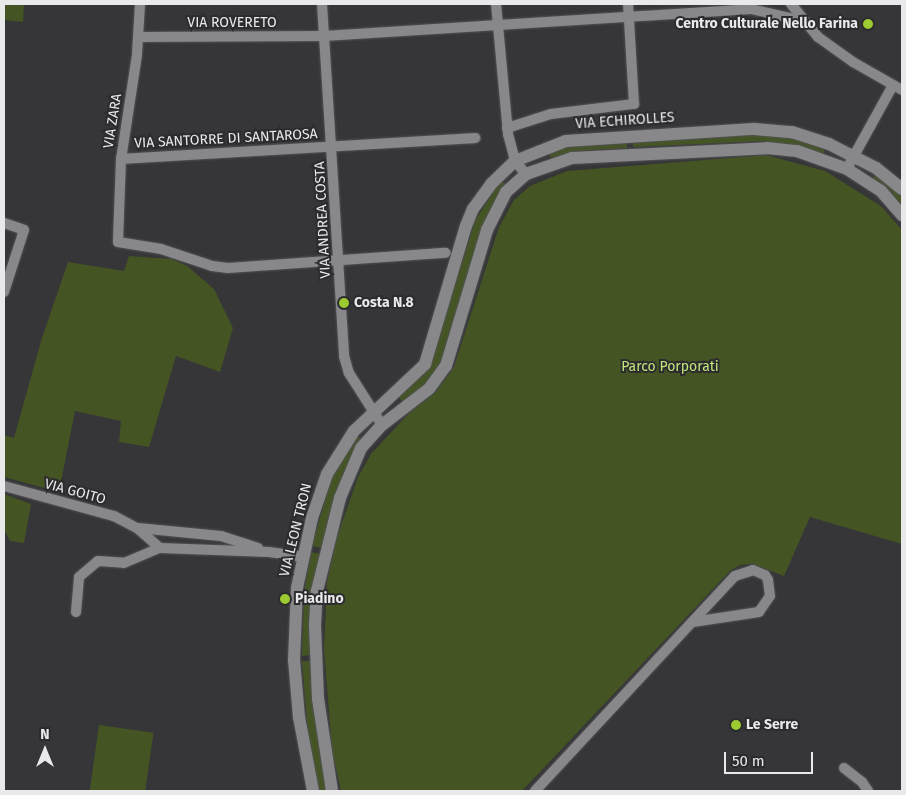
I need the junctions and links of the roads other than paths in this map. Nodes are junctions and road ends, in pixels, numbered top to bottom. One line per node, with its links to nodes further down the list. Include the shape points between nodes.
1 (140, 4): 10 (street, VIA ZARA)
2 (322, 4): 9 (street, VIA ANDREA COSTA)
3 (496, 4): 8 (street)
4 (628, 4): 6 (street)
5 (791, 4): 7 (street)
6 (629, 15): 7 (street, VIA ROVERETO, via 751,9); 8 (street, VIA ROVERETO); 12 (street, via 634,104 551,114)
7 (803, 21): 11 (street, via 838,52)
8 (499, 25): 9 (street, VIA ROVERETO); 12 (street)
9 (324, 36): 10 (street, VIA ROVERETO); 14 (street, VIA ANDREA COSTA)
10 (139, 37): 16 (street, VIA ZARA)
11 (898, 88): 15 (street)
12 (507, 128): 17 (street)
13 (475, 138): 14 (street, VIA SANTORRE DI SANTAROSA)
14 (332, 147): 16 (street, VIA SANTORRE DI SANTAROSA); 24 (street, VIA ANDREA COSTA)
15 (854, 156): 17 (street, VIA ECHIROLLES, via 792,132 754,129 579,139 541,148); 18 (street); 20 (street, VIA ECHIROLLES)
16 (121, 159): 24 (street, VIA ZARA, via 118,242 161,249 228,268)
17 (515, 160): 19 (street); 26 (street, VIA ECHIROLLES, via 490,184 473,209 425,364 397,394)
18 (847, 169): 19 (street, via 797,150 756,148 572,158); 21 (street, via 881,191)
19 (526, 174): 27 (street, via 506,192 487,230 446,366 429,389)
20 (902, 189)
21 (902, 216)
22 (4, 223): 25 (street, via 24,230)
23 (445, 253): 24 (street)
24 (338, 261): 26 (street, VIA ANDREA COSTA, via 346,366)
25 (4, 292)
26 (374, 411): 27 (street, VIA ANDREA COSTA); 32 (street, VIA LEON TRON, via 354,431 326,474)
27 (382, 425): 37 (street, via 361,448 346,482 317,591 317,679)
28 (4, 486): 29 (street, VIA GOITO, via 114,516)
29 (137, 528): 30 (street, VIA GOITO); 31 (street, VIA GOITO, via 221,536)
30 (160, 548): 31 (street, VIA GOITO); 33 (street, VIA GOITO, via 124,563 98,562 90,566 79,577)
31 (269, 552): 32 (street, VIA GOITO)
32 (303, 557): 36 (street, VIA LEON TRON, via 295,605 294,660 299,717)
33 (76, 612)
34 (693, 622): 34 (street, via 759,612 770,596 765,575 753,570 735,576); 38 (street)
35 (844, 768): 39 (street)
36 (312, 791)
37 (332, 791)
38 (535, 791)
39 (868, 791)

